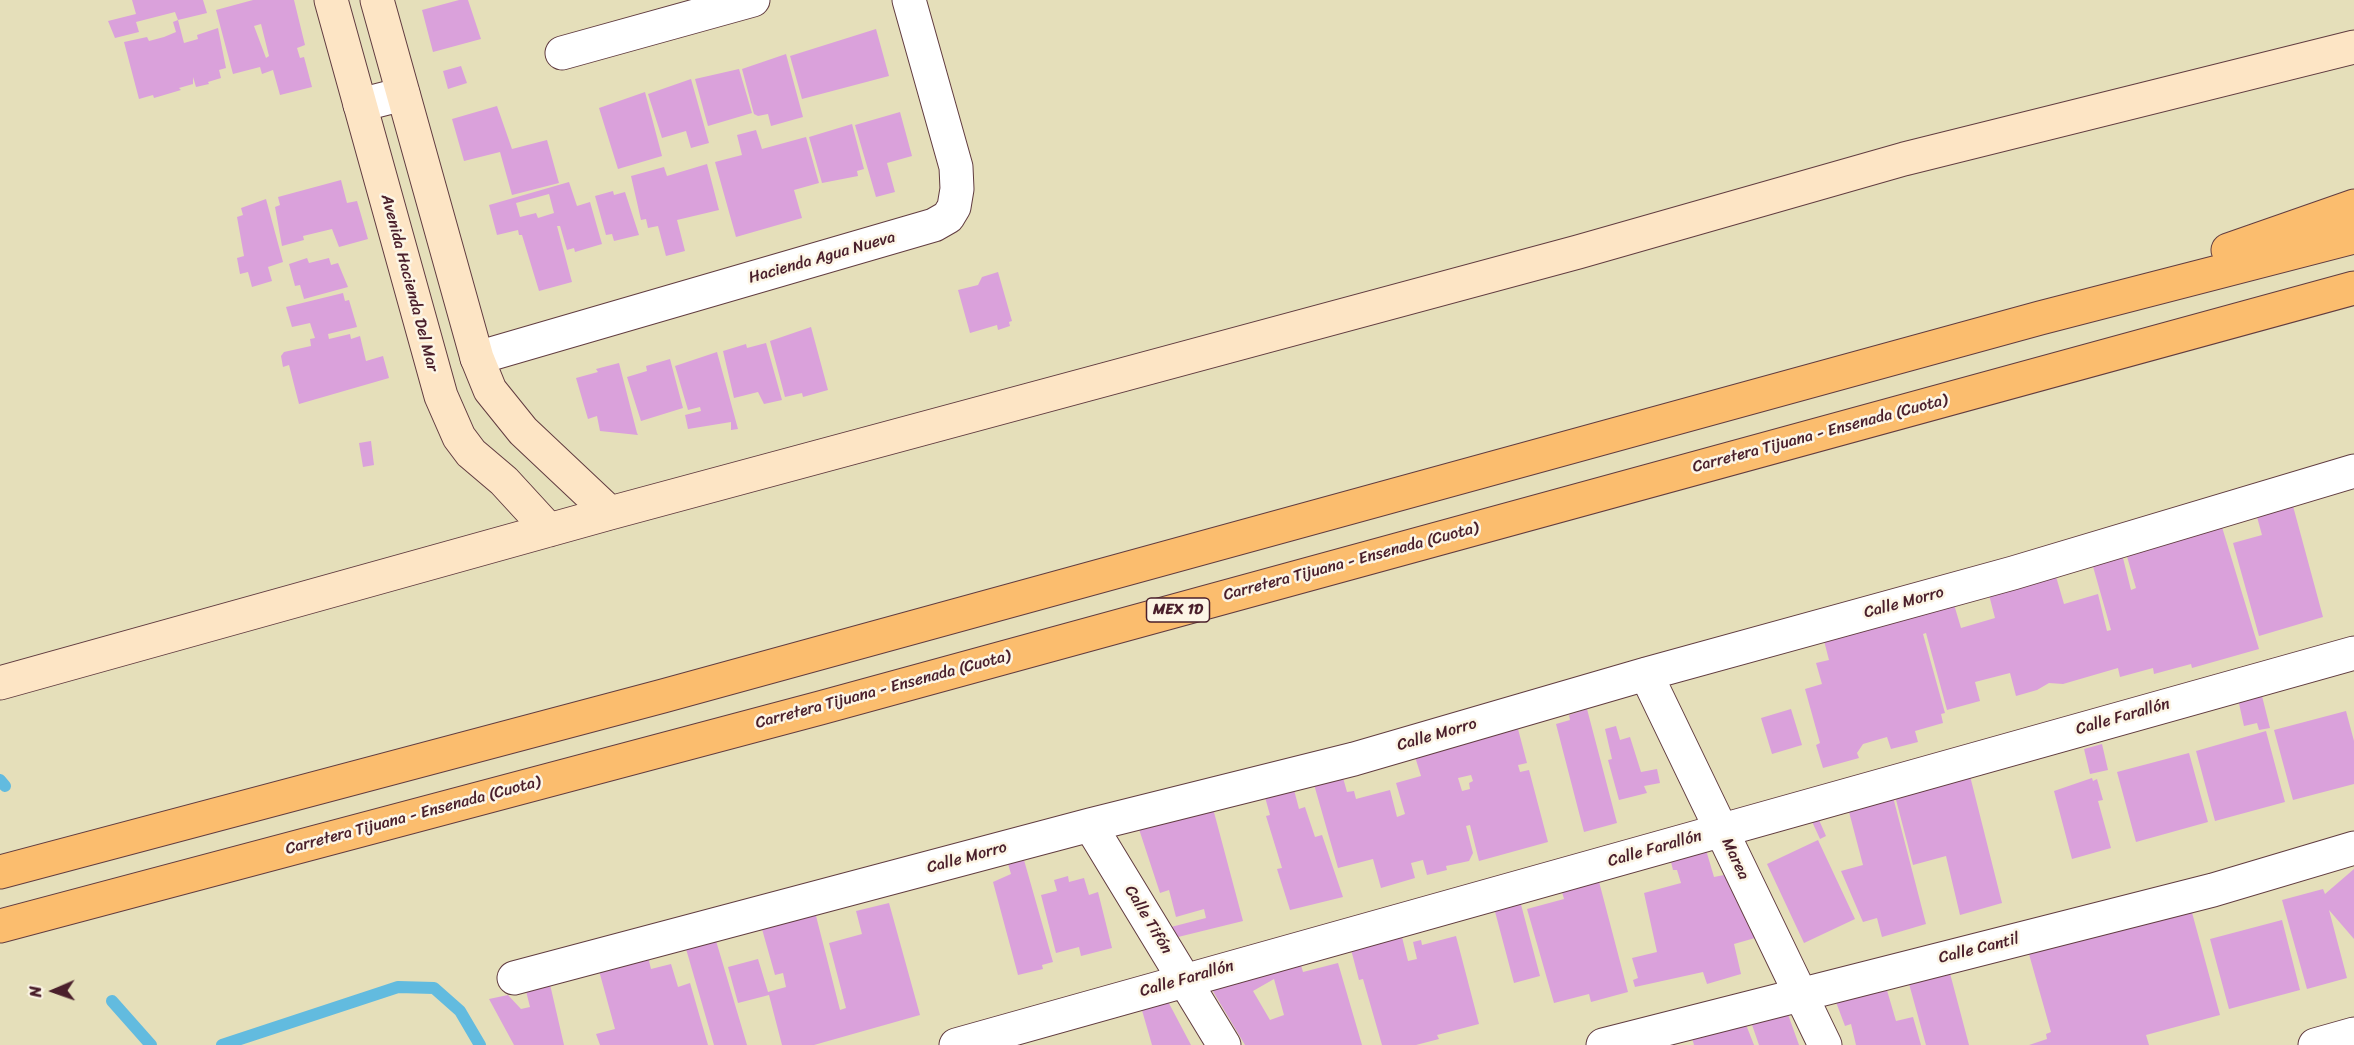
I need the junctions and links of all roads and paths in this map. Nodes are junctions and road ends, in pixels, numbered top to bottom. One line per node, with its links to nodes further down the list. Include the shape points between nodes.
1 (331, 0): 8 (street, Avenida Hacienda Del Mar)
2 (377, 0): 7 (street)
3 (753, 0): 6 (street)
4 (909, 0): 13 (street, Hacienda Agua Nueva, via 956,166 957,189 948,218)
5 (2354, 47): 15 (street, via 1905,159 1566,255)
6 (562, 53)
7 (403, 94): 8 (street); 13 (street)
8 (360, 105): 16 (street, Avenida Hacienda Del Mar, via 428,355 450,420 471,453 504,481)
9 (2354, 206): 12 (highway)
10 (2354, 237): 12 (highway)
11 (2354, 288): 24 (highway, Carretera Tijuana - Ensenada (Cuota) / MEX 1D, via 820,708)
12 (2040, 318): 23 (highway, via 663,696)
13 (477, 358): 15 (street, via 490,390 511,417)
14 (2354, 471): 18 (street, Calle Morro, via 2013,573)
15 (610, 513): 16 (street)
16 (549, 530): 19 (street)
17 (2354, 653): 21 (street, Calle Farallón)
18 (1646, 674): 20 (street, Calle Morro, via 1354,759); 21 (street, Marea)
19 (0, 683)
20 (1090, 825): 25 (street, Calle Morro); 26 (street, Calle Tifón)
21 (1722, 831): 26 (street, Calle Farallón); 27 (street, Marea)
22 (2354, 848): 27 (street, Calle Cantil, via 2213,890)
23 (0, 872)
24 (0, 926)
25 (514, 978)
26 (1184, 980): 29 (street, Calle Farallón); 30 (street, Calle Tifón)
27 (1800, 995): 31 (street, Calle Cantil); 32 (street, Marea)
28 (2354, 1034): 33 (street)
29 (956, 1045)
30 (1224, 1045)
31 (1603, 1045)
32 (1825, 1045)
33 (2315, 1045)

